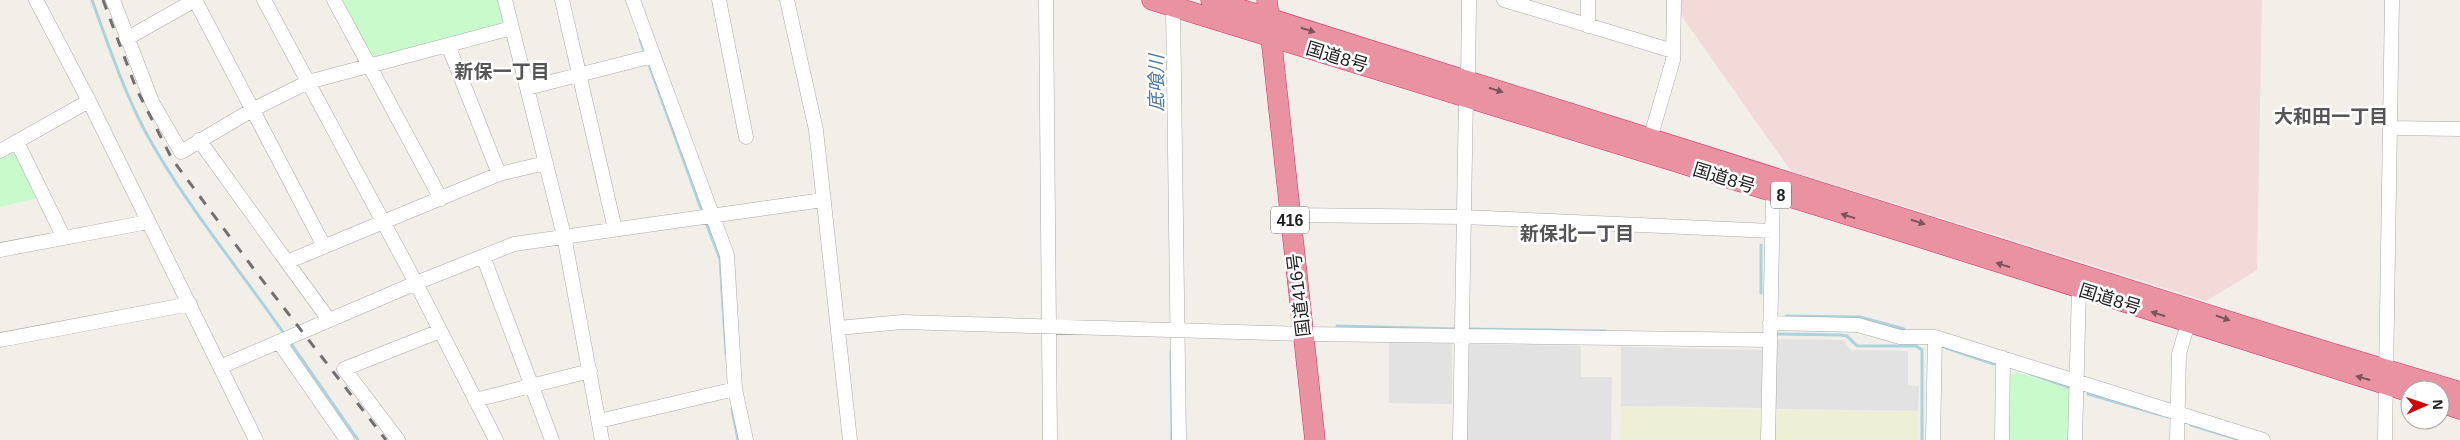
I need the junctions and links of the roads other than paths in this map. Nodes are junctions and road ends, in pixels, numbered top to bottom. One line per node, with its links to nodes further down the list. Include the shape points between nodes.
1 (113, 0): 23 (street)
2 (195, 0): 23 (street); 33 (street)
3 (264, 0): 29 (street)
4 (334, 0): 27 (street)
5 (505, 0): 22 (street)
6 (562, 0): 28 (street)
7 (633, 0): 26 (street)
8 (719, 0): 36 (street)
9 (787, 0): 45 (street, via 816,130)
10 (1046, 0): 65 (street)
11 (1152, 0): 19 (highway, 国道8号 / 8)
12 (1211, 0): 20 (highway, 国道8号 / 8)
13 (1469, 0): 31 (street)
14 (1504, 0): 21 (street)
15 (1588, 0): 21 (street)
16 (1674, 0): 25 (street)
17 (2392, 0): 34 (street)
18 (42, 2): 32 (street)
19 (1172, 6): 20 (highway, 国道8号 / 8); 68 (street)
20 (1269, 18): 31 (highway, 国道8号 / 8); 47 (highway, 国道416号 / 416)
21 (1588, 26): 25 (street)
22 (512, 28): 24 (street); 30 (street)
23 (126, 39): 38 (street, via 152,102 181,152)
24 (448, 45): 27 (street); 42 (street)
25 (1674, 51): 37 (street)
26 (653, 56): 28 (street); 46 (street)
27 (369, 65): 29 (street); 44 (street)
28 (581, 74): 30 (street); 51 (street)
29 (308, 82): 33 (street); 50 (street)
30 (527, 88): 41 (street)
31 (1467, 89): 37 (highway, 国道8号 / 8, one-way to 37); 43 (highway, 国道8号 / 8); 48 (street)
32 (89, 101): 39 (street); 49 (street)
33 (252, 110): 38 (street); 55 (street)
34 (2390, 128): 35 (street); 78 (street)
35 (2460, 129)
36 (746, 137)
37 (1650, 139): 78 (highway, 国道8号 / 8, one-way to 78)
38 (200, 140): 58 (street)
39 (17, 142): 40 (street); 54 (street)
40 (0, 151)
41 (546, 163): 42 (street); 53 (street)
42 (499, 174): 44 (street)
43 (1773, 193): 52 (street); 60 (highway, 国道8号 / 8, one-way to 43)
44 (441, 199): 50 (street)
45 (823, 200): 46 (street); 66 (street)
46 (712, 215): 51 (street); 82 (street, via 727,255)
47 (1290, 215): 48 (street); 69 (highway, 国道416号 / 416)
48 (1464, 217): 52 (street); 70 (street)
49 (148, 222): 54 (street); 61 (street)
50 (383, 222): 55 (street); 59 (street)
51 (615, 229): 53 (street)
52 (1772, 231): 63 (street)
53 (564, 236): 57 (street, via 514,244); 77 (street)
54 (64, 238): 56 (street)
55 (324, 246): 58 (street)
56 (0, 250)
57 (483, 256): 59 (street); 80 (street)
58 (287, 262): 62 (street)
59 (416, 283): 62 (street); 67 (street)
60 (2079, 289): 64 (highway, 国道8号 / 8, one-way to 60); 79 (street)
61 (190, 304): 72 (street); 76 (street)
62 (329, 320): 74 (street)
63 (1770, 323): 71 (street, via 1858,325 1900,337); 73 (street)
64 (2188, 323): 78 (highway, 国道8号 / 8, one-way to 64); 85 (street, via 2179,354)
65 (1048, 327): 66 (street, via 902,322); 68 (street); 95 (street)
66 (838, 328): 94 (street)
67 (440, 331): 84 (street); 89 (street, via 344,369)
68 (1178, 331): 69 (street); 96 (street)
69 (1304, 334): 70 (street); 97 (highway, 国道416号 / 416)
70 (1462, 336): 73 (street); 98 (street)
71 (1935, 337): 75 (street); 100 (street)
72 (0, 340)
73 (1770, 340): 99 (street)
74 (279, 342): 76 (street); 88 (street)
75 (2003, 358): 79 (street); 101 (street)
76 (220, 367): 87 (street)
77 (590, 371): 80 (street); 86 (street)
78 (2386, 377): 81 (highway, 国道8号 / 8); 83 (highway, 国道8号 / 8); 105 (street)
79 (2076, 382): 85 (street); 102 (street)
80 (532, 385): 84 (street); 91 (street)
81 (2400, 386)
82 (735, 389): 86 (street); 93 (street)
83 (2460, 392)
84 (475, 400): 90 (street)
85 (2177, 413): 103 (street); 104 (street)
86 (599, 421): 92 (street)
87 (256, 440)
88 (347, 440)
89 (398, 440)
90 (496, 440)
91 (552, 440)
92 (602, 440)
93 (746, 440)
94 (850, 440)
95 (1050, 440)
96 (1178, 440)
97 (1315, 440)
98 (1460, 440)
99 (1768, 440)
100 (1933, 440)
101 (2002, 440)
102 (2076, 440)
103 (2177, 440)
104 (2263, 440)
105 (2385, 440)

